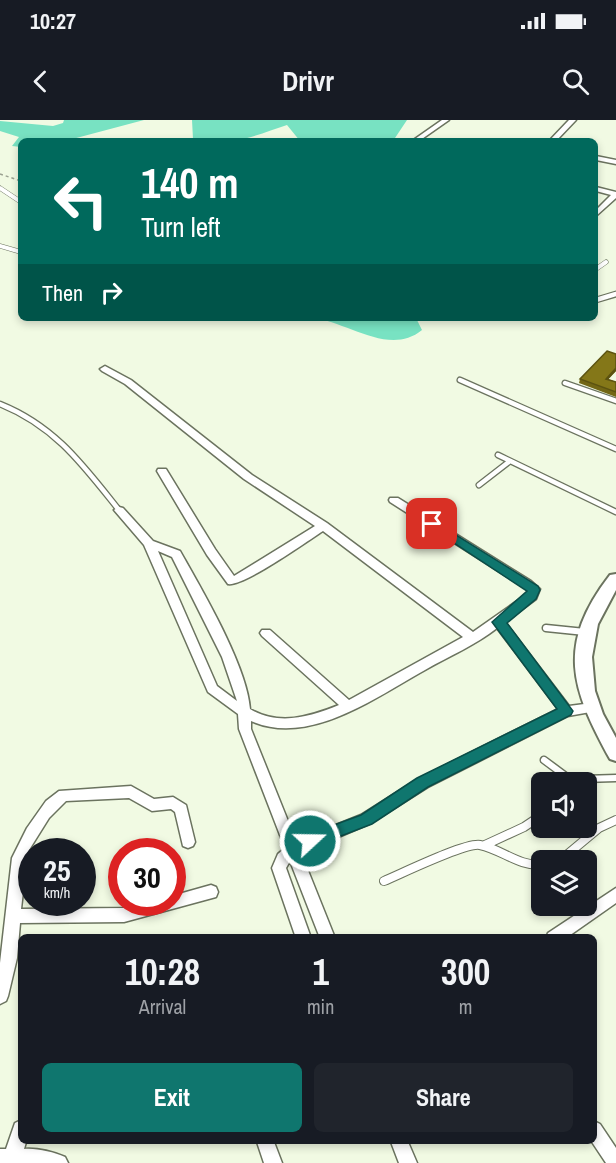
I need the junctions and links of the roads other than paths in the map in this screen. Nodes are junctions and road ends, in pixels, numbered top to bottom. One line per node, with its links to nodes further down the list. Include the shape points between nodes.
1 (446, 120): 3 (street)
2 (573, 120): 4 (street)
3 (419, 138)
4 (555, 138)
5 (598, 158): 6 (street)
6 (616, 162)
7 (0, 188): 10 (lane)
8 (598, 190): 9 (street)
9 (616, 194): 11 (street)
10 (18, 200)
11 (598, 212)
12 (0, 246): 13 (lane)
13 (18, 251)
14 (606, 262): 15 (lane)
15 (598, 268)
16 (616, 294): 17 (lane)
17 (598, 299)
18 (105, 369): 31 (street, via 128,382 268,492)
19 (460, 380): 23 (lane)
20 (565, 382): 21 (lane)
21 (616, 401)
22 (0, 404): 29 (lane, via 28,415 70,448)
23 (616, 449)
24 (498, 455): 25 (lane)
25 (510, 461): 27 (lane); 30 (lane)
26 (162, 471): 31 (street, via 232,581)
27 (479, 485)
28 (394, 500): 34 (street, via 534,590 532,596)
29 (119, 510): 32 (street)
30 (616, 512)
31 (323, 526): 38 (street)
32 (149, 544): 41 (street, via 212,689); 41 (street, via 176,554 221,643)
33 (616, 579): 36 (main road)
34 (499, 622): 38 (street); 42 (street)
35 (546, 628): 36 (lane)
36 (585, 632): 40 (main road, via 582,668)
37 (266, 633): 39 (street)
38 (472, 638): 39 (street)
39 (349, 706): 41 (street, via 298,722 273,724)
40 (592, 708): 42 (street); 43 (main road)
41 (245, 711): 51 (street, via 245,729)
42 (566, 711): 51 (street, via 423,783 366,819)
43 (616, 754)
44 (544, 760): 45 (lane, via 575,783 583,779)
45 (616, 778)
46 (616, 820): 52 (lane)
47 (531, 822): 50 (lane)
48 (28, 838): 49 (street, via 55,799 64,795 131,792 152,805 178,804)
49 (188, 842)
50 (485, 845): 53 (lane, via 521,865); 55 (lane, via 473,844)
51 (293, 850): 61 (street, via 279,868); 62 (street)
52 (570, 850)
53 (531, 865)
54 (18, 869): 60 (street)
55 (384, 881)
56 (211, 892): 58 (street)
57 (616, 894): 63 (street)
58 (186, 899)
59 (108, 915): 60 (street)
60 (15, 916): 64 (street)
61 (303, 934)
62 (326, 934)
63 (559, 934)
64 (0, 996)
65 (597, 1134): 73 (street)
66 (18, 1136): 69 (street)
67 (267, 1144): 71 (street)
68 (401, 1144): 72 (street)
69 (7, 1157): 70 (street)
70 (59, 1163)
71 (273, 1163)
72 (408, 1163)
73 (616, 1163)

